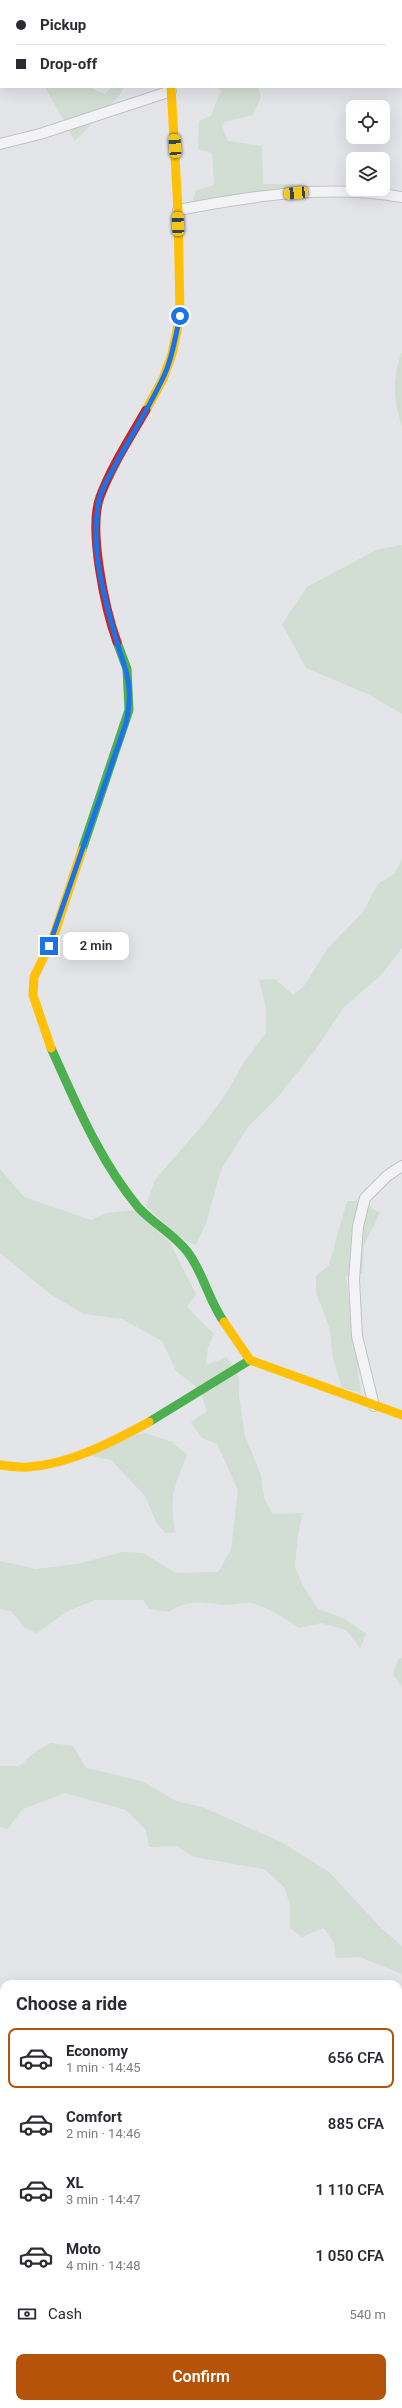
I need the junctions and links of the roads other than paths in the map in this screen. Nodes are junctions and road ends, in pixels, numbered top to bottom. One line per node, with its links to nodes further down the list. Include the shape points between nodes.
1 (171, 89): 2 (street, via 40,134); 4 (street)
2 (0, 144)
3 (402, 197): 4 (street, via 326,190 250,197)
4 (178, 210): 6 (street, via 180,316 172,354 163,379 110,475 97,507 96,538 99,564 114,633 127,669 129,710 53,938 32,986 47,1038 104,1157 139,1208 185,1249 194,1261 219,1314)
5 (402, 1166): 7 (street, via 379,1183 365,1198 358,1226 354,1306 357,1336)
6 (250, 1360): 7 (street); 9 (street, via 137,1428 81,1455 51,1464 26,1467)
7 (374, 1406): 8 (street)
8 (402, 1416)
9 (0, 1465)

